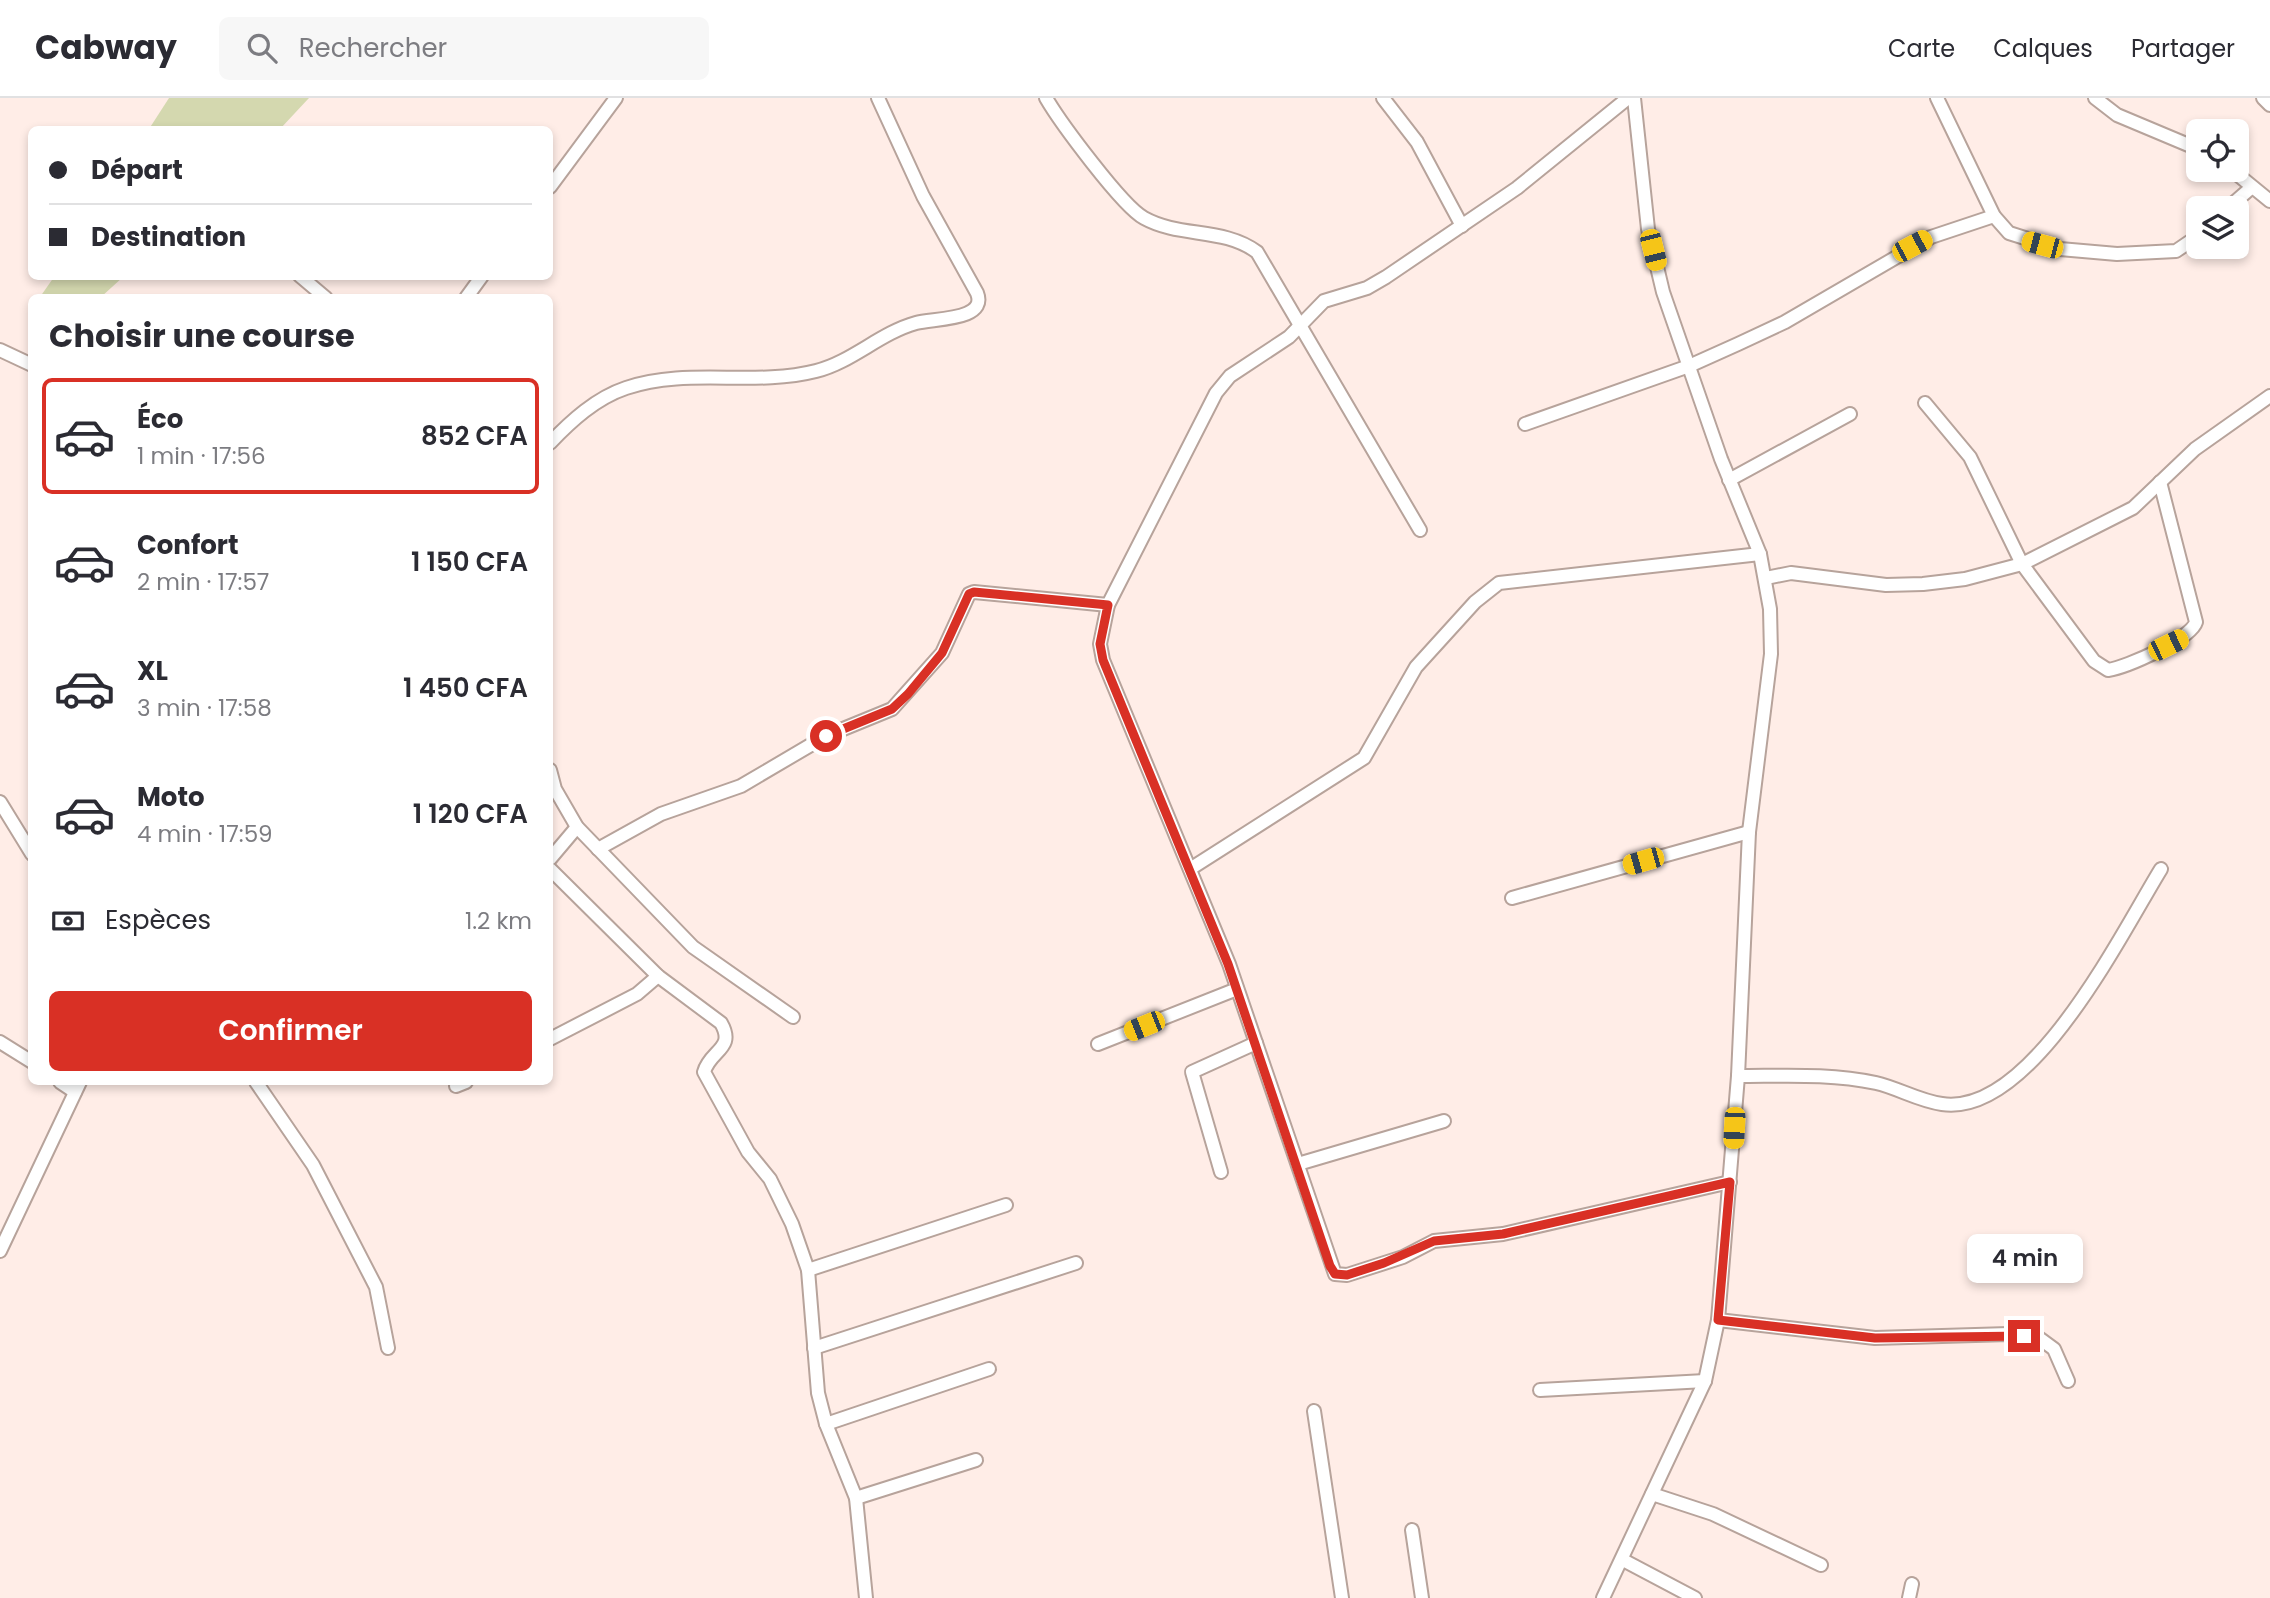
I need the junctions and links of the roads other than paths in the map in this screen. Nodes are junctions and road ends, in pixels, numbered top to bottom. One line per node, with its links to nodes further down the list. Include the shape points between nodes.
1 (617, 98): 13 (street)
2 (878, 98): 30 (street, via 923,195 977,293 978,307 965,315 899,329 817,371 668,377 625,388 574,418)
3 (1046, 98): 22 (street, via 1134,211 1160,224 1241,240 1256,252)
4 (1383, 98): 18 (street, via 1417,142)
5 (1628, 98): 18 (street)
6 (1634, 98): 25 (street, via 1648,229 1663,292)
7 (1937, 98): 17 (street)
8 (2095, 98): 11 (street, via 2117,115)
9 (2263, 98): 10 (street)
10 (2270, 105)
11 (2186, 144)
12 (2246, 182): 14 (street)
13 (553, 183)
14 (2252, 187): 15 (street); 16 (street)
15 (2242, 196)
16 (2270, 201)
17 (1994, 216): 19 (street, via 2010,233 2060,249 2153,254 2176,251); 25 (street, via 1931,237 1785,322)
18 (1462, 226): 22 (street, via 1367,288 1324,301)
19 (2186, 244)
20 (305, 280): 21 (street)
21 (321, 294)
22 (1301, 324): 33 (street); 37 (street, via 1230,376 1216,393)
23 (0, 350): 24 (street)
24 (28, 363)
25 (1689, 366): 29 (street); 31 (street)
26 (2270, 397): 32 (street, via 2195,449)
27 (1925, 403): 35 (street, via 1970,457)
28 (1850, 414): 31 (street)
29 (1525, 424)
30 (553, 440)
31 (1729, 480): 34 (street)
32 (2160, 482): 35 (street, via 2133,508); 35 (street, via 2194,610 2196,622 2190,634 2124,666 2102,668)
33 (1420, 530)
34 (1760, 554): 36 (street); 45 (street, via 1499,583 1475,602 1416,667 1363,758)
35 (2022, 564): 36 (street, via 1923,584 1791,573)
36 (1766, 578): 41 (street, via 1771,654)
37 (1108, 605): 43 (street, via 969,594 942,653 892,709 826,736 741,786 661,814); 45 (street, via 1100,644 1103,660)
38 (553, 781): 40 (street)
39 (0, 802): 42 (street)
40 (577, 827): 43 (street); 44 (street)
41 (1749, 832): 48 (street); 57 (street)
42 (28, 848)
43 (598, 849): 51 (street, via 693,947)
44 (553, 855)
45 (1189, 869): 50 (street)
46 (2161, 869): 57 (street, via 2056,1037 2031,1065 1994,1092 1967,1103 1941,1104 1878,1083 1838,1076)
47 (553, 872): 49 (street)
48 (1512, 898)
49 (658, 976): 52 (street, via 637,994); 67 (street, via 721,1023 727,1033 726,1042 706,1064 706,1079 748,1152 770,1179)
50 (1237, 989): 54 (street); 55 (street)
51 (793, 1017)
52 (553, 1037)
53 (0, 1042): 56 (street)
54 (1256, 1043): 61 (street); 62 (street, via 1192,1072)
55 (1098, 1044)
56 (28, 1060)
57 (1738, 1076): 63 (street)
58 (258, 1085): 69 (street, via 313,1165 376,1287)
59 (78, 1087): 65 (street)
60 (1444, 1121): 61 (street)
61 (1298, 1164): 63 (street, via 1330,1266 1335,1274 1347,1275 1434,1241 1503,1234)
62 (1221, 1172)
63 (1730, 1182): 68 (street)
64 (1006, 1205): 67 (street)
65 (0, 1251)
66 (1076, 1263): 70 (street)
67 (808, 1270): 70 (street)
68 (1718, 1320): 72 (street); 73 (street, via 1864,1338 2009,1334 2039,1338 2054,1349)
69 (388, 1348)
70 (814, 1348): 76 (street)
71 (989, 1369): 76 (street)
72 (1705, 1381): 74 (street); 78 (street)
73 (2068, 1381)
74 (1540, 1390)
75 (1314, 1411): 85 (street)
76 (826, 1424): 79 (street)
77 (976, 1460): 79 (street)
78 (1652, 1494): 81 (street); 82 (street, via 1713,1514)
79 (856, 1498): 84 (street)
80 (1412, 1530): 86 (street)
81 (1623, 1560): 87 (street); 88 (street)
82 (1821, 1565)
83 (1912, 1584): 89 (street)
84 (866, 1598)
85 (1342, 1598)
86 (1422, 1598)
87 (1604, 1598)
88 (1695, 1598)
89 (1909, 1598)

